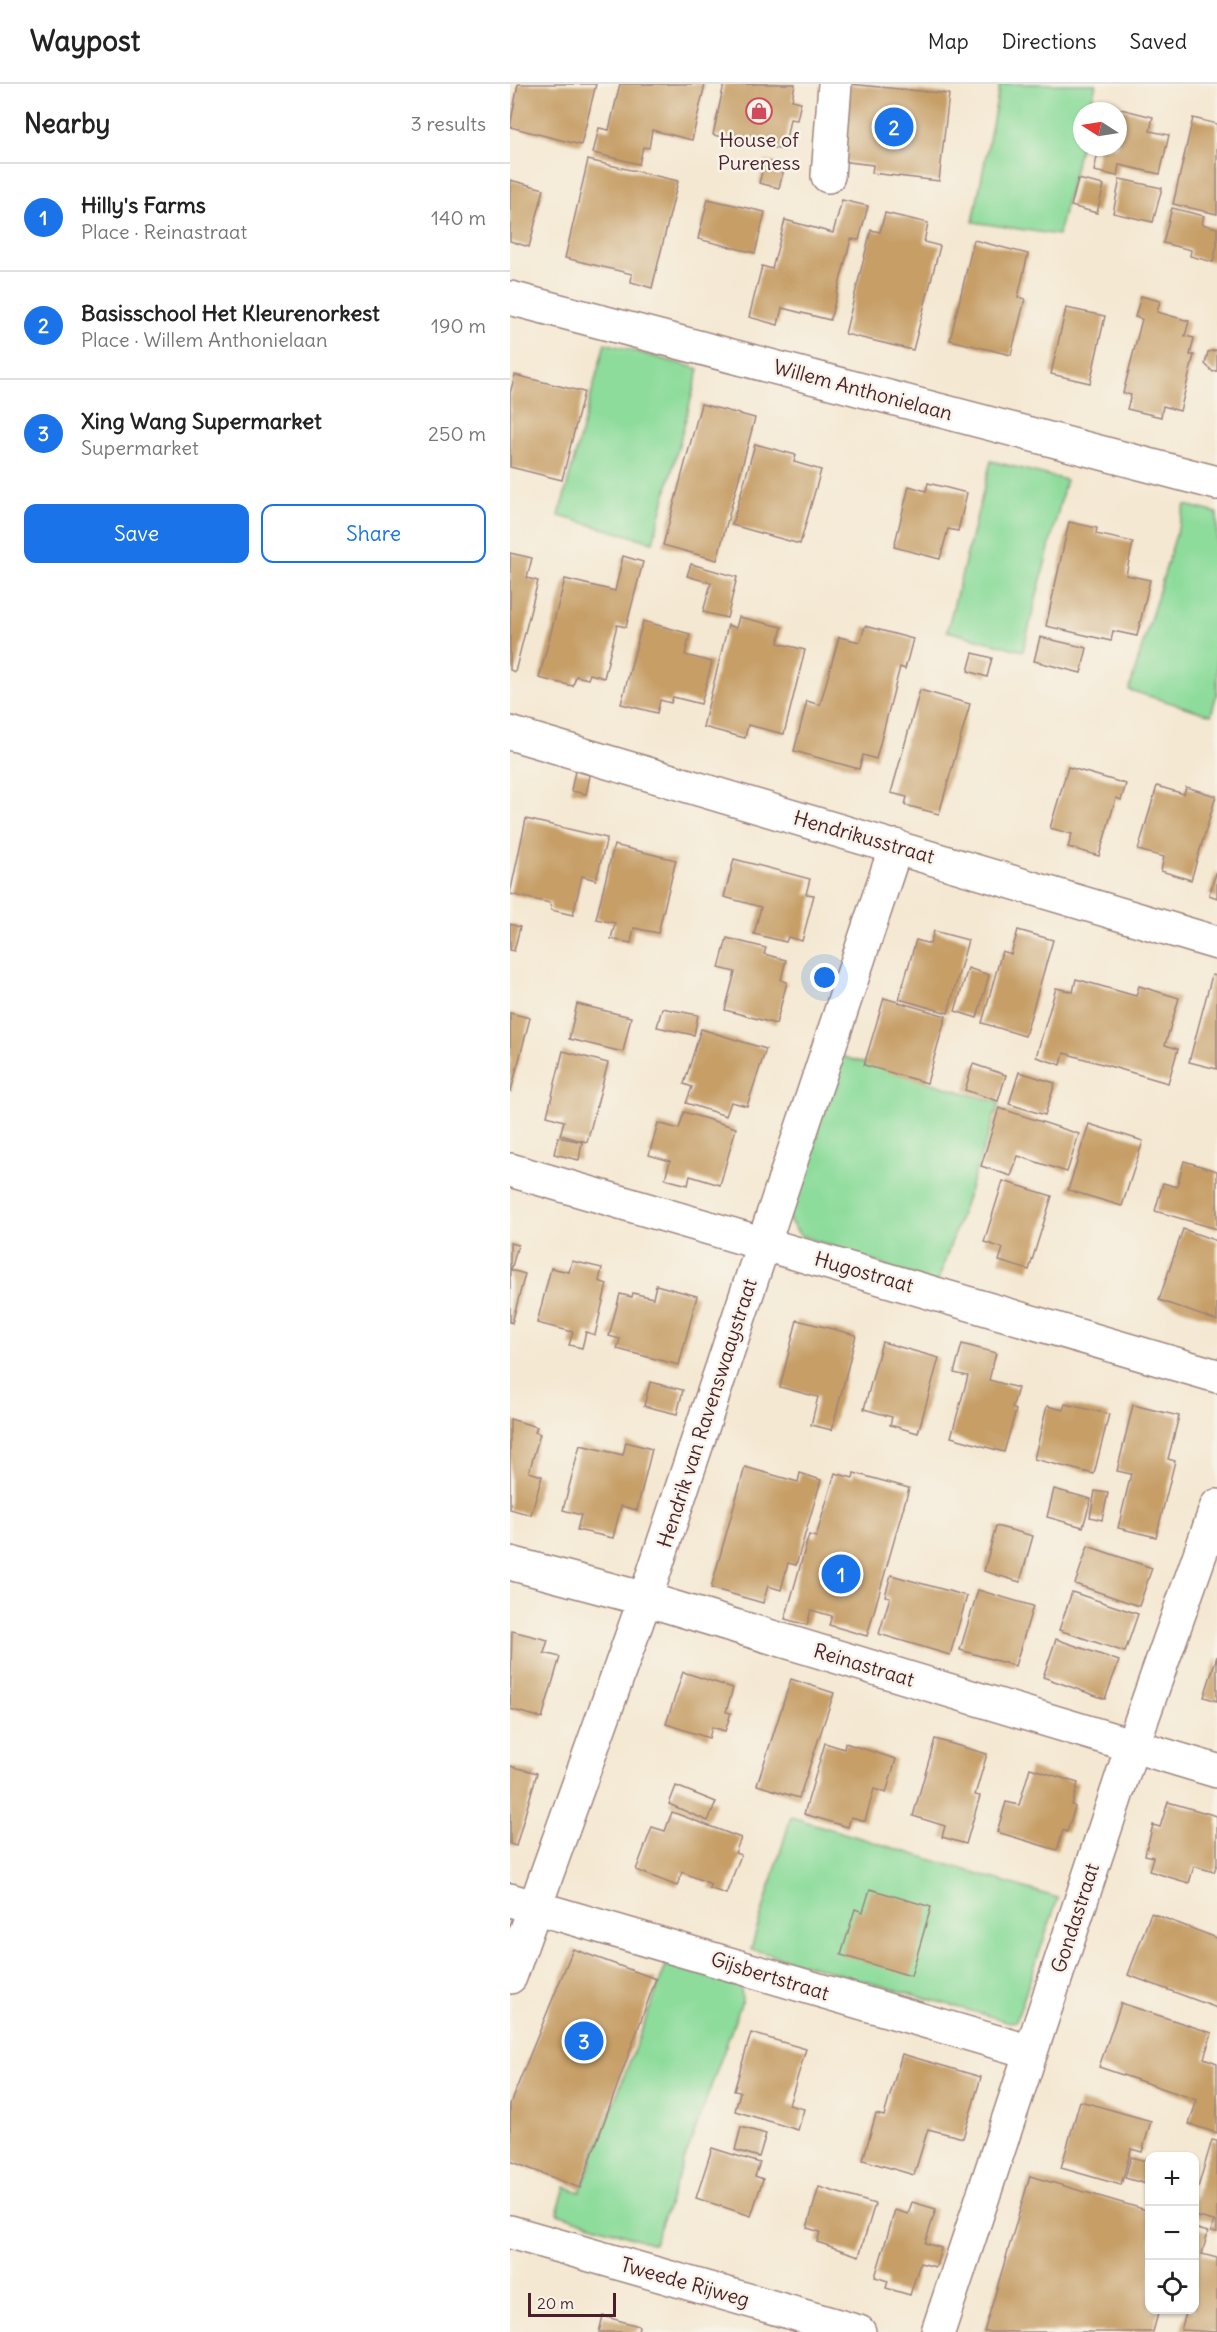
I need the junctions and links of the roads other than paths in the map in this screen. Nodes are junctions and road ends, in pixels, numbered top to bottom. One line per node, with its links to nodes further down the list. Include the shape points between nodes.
1 (836, 84): 2 (street)
2 (828, 176)
3 (510, 298): 4 (street, Willem Anthonielaan)
4 (1217, 483)
5 (510, 733): 6 (street, Hendrikusstraat)
6 (896, 846): 7 (street, Hendrikusstraat); 9 (street, Hendrik van Ravenswaaystraat)
7 (1217, 943)
8 (510, 1170): 9 (street, Hugostraat)
9 (764, 1243): 10 (street, Hugostraat); 13 (street, Hendrik van Ravenswaaystraat)
10 (1217, 1376)
11 (1217, 1506): 14 (street, Gondastraat)
12 (510, 1563): 13 (street, Reinastraat)
13 (645, 1599): 14 (street, Reinastraat); 16 (street, Hendrik van Ravenswaaystraat)
14 (1132, 1747): 15 (street, Reinastraat); 18 (street, Gondastraat)
15 (1217, 1771)
16 (523, 1904): 17 (street, Hendrik van Ravenswaaystraat); 18 (street, Gijsbertstraat)
17 (510, 1977)
18 (1031, 2052): 22 (street, Gondastraat)
19 (510, 2232): 20 (street, Tweede Rijweg)
20 (800, 2324): 21 (street, Tweede Rijweg)
21 (859, 2332)
22 (938, 2332)

